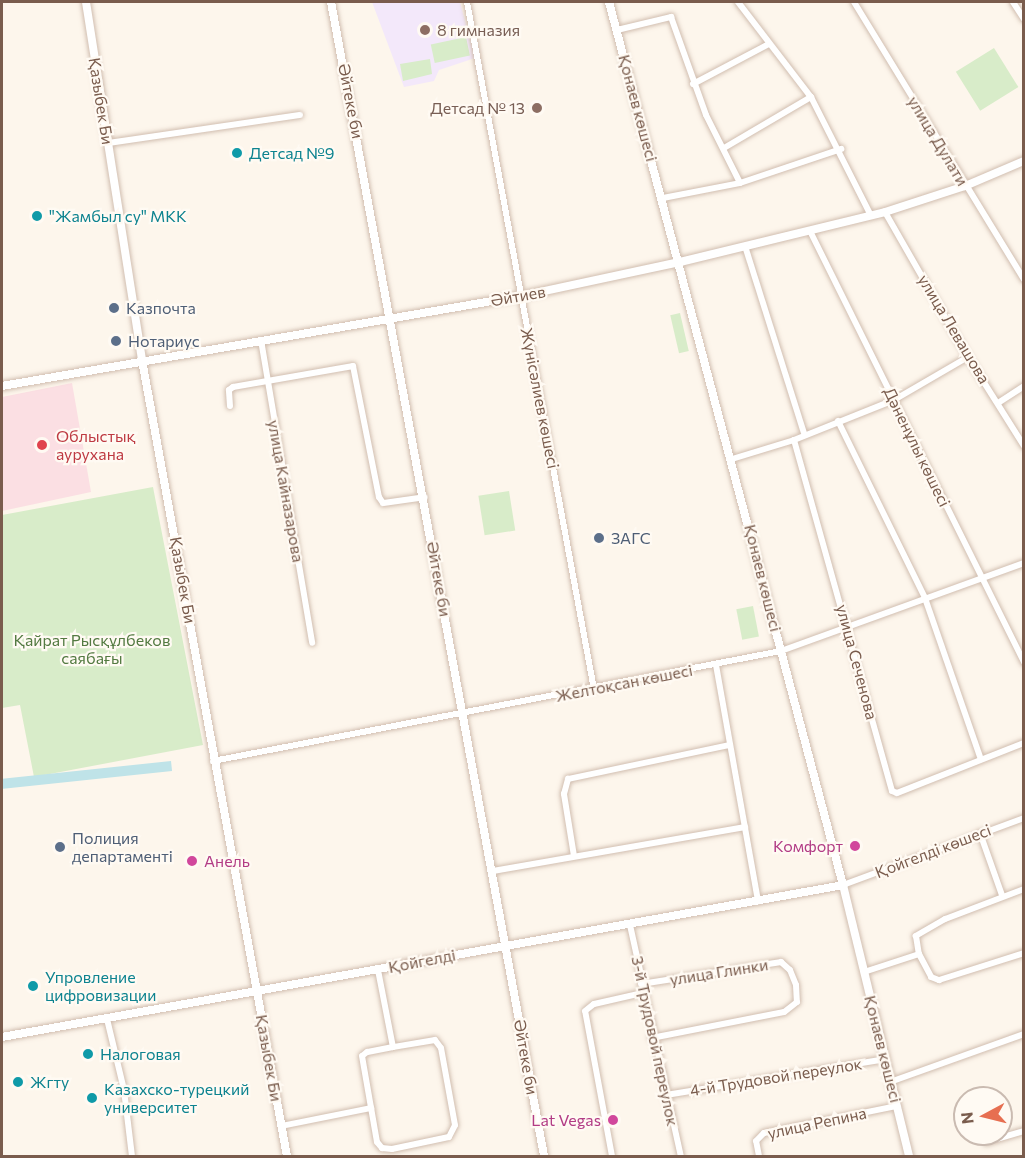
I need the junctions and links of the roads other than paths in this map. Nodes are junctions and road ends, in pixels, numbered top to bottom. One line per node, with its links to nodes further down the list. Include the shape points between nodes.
1 (86, 2): 14 (street, Қазыбек Би)
2 (331, 2): 28 (street, Әйтеке би)
3 (467, 2): 27 (street, Жүнісәлиев көшесі)
4 (609, 2): 9 (street, Қонаев көшесі)
5 (738, 2): 10 (street)
6 (854, 2): 19 (street, улица Дулати)
7 (1013, 2): 8 (street)
8 (1023, 19)
9 (617, 30): 11 (street, via 670,17); 20 (street, Қонаев көшесі)
10 (769, 44): 11 (street); 12 (street)
11 (693, 84): 15 (street)
12 (811, 97): 15 (street); 16 (street)
13 (300, 115): 14 (street)
14 (108, 143): 31 (street, Қазыбек Би)
15 (724, 148): 18 (street)
16 (841, 149): 18 (street); 22 (street)
17 (1023, 162): 19 (street, Әйтиев)
18 (740, 183): 20 (street)
19 (965, 186): 21 (street, Әйтиев); 26 (street, улица Дулати)
20 (663, 198): 25 (street, Қонаев көшесі)
21 (885, 212): 22 (street, Әйтиев); 30 (street, улица Левашова)
22 (871, 216): 23 (street, Әйтиев)
23 (810, 231): 24 (street, Әйтиев); 35 (street, Дәненұлы көшесі)
24 (746, 246): 25 (street, Әйтиев); 39 (street)
25 (680, 262): 27 (street, Әйтиев); 42 (street, Қонаев көшесі)
26 (1023, 279)
27 (521, 296): 28 (street, Әйтиев); 52 (street, Жүнісәлиев көшесі)
28 (392, 317): 29 (street, Әйтиев); 43 (street, Әйтеке би)
29 (261, 339): 31 (street, Әйтиев); 32 (street, улица Кайназарова)
30 (968, 357): 35 (street); 36 (street, улица Левашова)
31 (142, 360): 33 (street, Әйтиев); 57 (street, Қазыбек Би, via 179,548)
32 (268, 382): 37 (street, via 229,390); 43 (street, via 353,366 379,497 384,503); 48 (street, улица Кайназарова)
33 (2, 386)
34 (1023, 386): 36 (street)
35 (894, 400): 38 (street); 45 (street, Дәненұлы көшесі)
36 (998, 403): 41 (street, улица Левашова)
37 (230, 406)
38 (838, 421): 39 (street); 46 (street)
39 (804, 433): 40 (street)
40 (794, 440): 42 (street); 47 (street, улица Сеченова)
41 (1023, 446)
42 (732, 459): 49 (street, Қонаев көшесі)
43 (425, 497): 53 (street, Әйтеке би)
44 (1023, 563): 45 (street, Желтоқсан көшесі)
45 (982, 578): 46 (street, Желтоқсан көшесі); 50 (street, Дәненұлы көшесі)
46 (925, 598): 47 (street, Желтоқсан көшесі); 56 (street)
47 (848, 626): 49 (street, Желтоқсан көшесі); 56 (street, улица Сеченова, via 893,793)
48 (312, 643)
49 (781, 651): 51 (street, Желтоқсан көшесі); 63 (street, Қонаев көшесі)
50 (1023, 663)
51 (716, 666): 52 (street, Желтоқсан көшесі); 55 (street)
52 (594, 689): 53 (street, Желтоқсан көшесі)
53 (462, 714): 57 (street, Желтоқсан көшесі); 62 (street, Әйтеке би)
54 (1023, 743): 56 (street, улица Сеченова)
55 (729, 745): 59 (street); 61 (street, via 568,779 564,794)
56 (980, 757)
57 (213, 761): 74 (street, Қазыбек Би)
58 (1023, 818): 60 (street, Қойгелді көшесі)
59 (745, 827): 61 (street); 66 (street)
60 (980, 833): 63 (street, Қойгелді көшесі); 65 (street)
61 (574, 856): 62 (street)
62 (493, 871): 68 (street, Әйтеке би)
63 (843, 885): 66 (street, Қойгелді); 72 (street, Қонаев көшесі)
64 (1023, 889): 65 (street)
65 (1002, 895): 70 (street, via 918,932)
66 (758, 901): 67 (street, Қойгелді)
67 (630, 925): 68 (street, Қойгелді); 73 (street, 3-й Трудовой переулок)
68 (506, 945): 71 (street, Қойгелді); 89 (street, Әйтеке би)
69 (1023, 953): 70 (street, via 939,980 932,977)
70 (919, 954): 72 (street)
71 (378, 970): 74 (street, Қойгелді); 80 (street)
72 (864, 972): 81 (street, Қонаев көшесі)
73 (641, 984): 75 (street, 3-й Трудовой переулок); 79 (street, улица Глинки, via 781,962 790,970 796,985 797,1002 784,1012)
74 (258, 993): 76 (street, Қойгелді); 86 (street, Қазыбек Би)
75 (642, 993): 79 (street, 3-й Трудовой переулок); 90 (street, via 594,1004 585,1011)
76 (107, 1019): 78 (street, Қойгелді); 87 (street, via 124,1090)
77 (1023, 1034): 82 (street)
78 (2, 1037)
79 (652, 1038): 83 (street, 3-й Трудовой переулок)
80 (393, 1047): 85 (street, via 362,1056); 85 (street, via 435,1040 441,1048 454,1132 449,1137 382,1148)
81 (886, 1059): 82 (street, Қонаев көшесі); 83 (street, 4-й Трудовой переулок)
82 (891, 1082): 84 (street, Қонаев көшесі)
83 (666, 1095): 91 (street, 3-й Трудовой переулок)
84 (897, 1106): 92 (street, улица Репина, via 764,1133 756,1141); 93 (street, Қонаев көшесі)
85 (371, 1108): 86 (street)
86 (281, 1126): 88 (street, Қазыбек Би)
87 (132, 1156)
88 (287, 1156)
89 (544, 1156)
90 (612, 1156)
91 (681, 1156)
92 (759, 1156)
93 (909, 1156)

